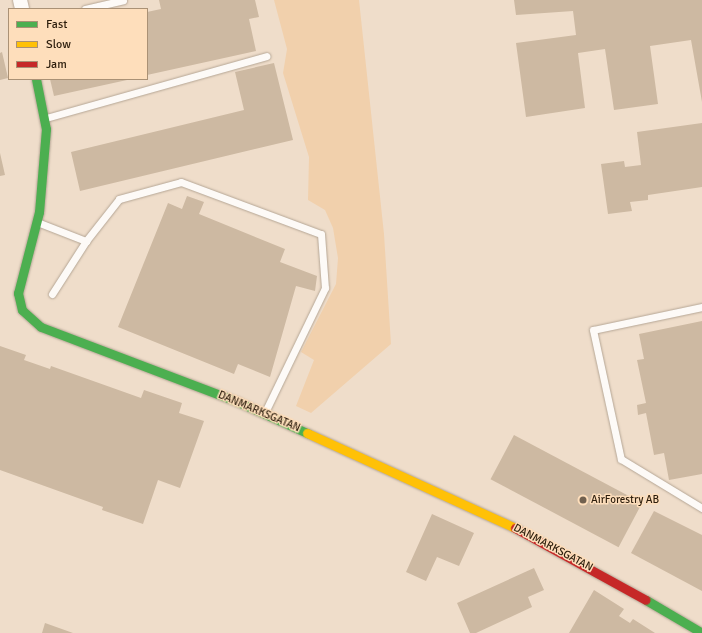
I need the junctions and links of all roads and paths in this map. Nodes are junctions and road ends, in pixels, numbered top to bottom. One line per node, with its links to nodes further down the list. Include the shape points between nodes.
1 (123, 0): 2 (lane)
2 (89, 8)
3 (266, 56): 5 (lane)
4 (36, 80): 5 (street, DANMARKSGATAN)
5 (44, 118): 6 (street, DANMARKSGATAN, via 46,129)
6 (37, 222): 7 (lane); 10 (street, DANMARKSGATAN, via 18,294 22,310 30,319 41,328)
7 (86, 241): 8 (lane); 10 (lane, via 119,200 181,182 321,234 325,288)
8 (52, 294)
9 (702, 307): 11 (lane, via 593,330 621,459)
10 (264, 414): 12 (street, DANMARKSGATAN, via 480,510 571,557)
11 (702, 508)
12 (702, 633)

